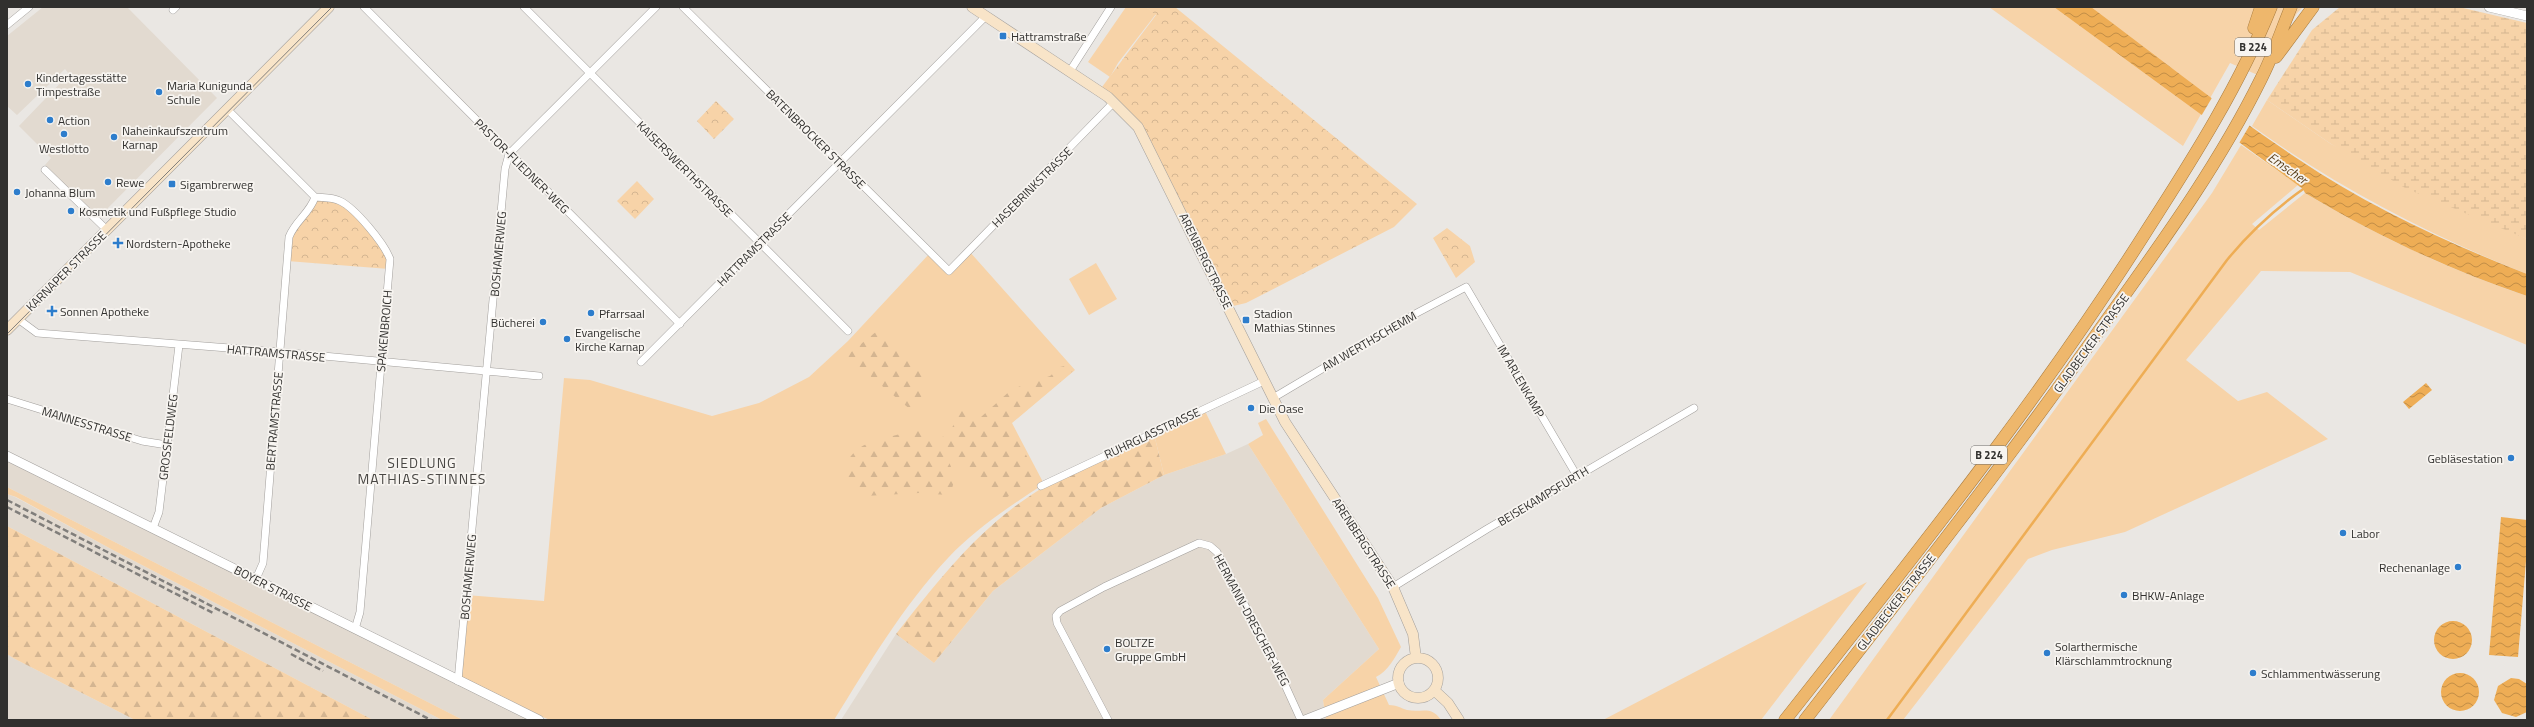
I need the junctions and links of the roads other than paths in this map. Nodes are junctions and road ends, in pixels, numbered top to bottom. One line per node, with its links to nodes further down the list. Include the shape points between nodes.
1 (29, 7): 16 (street)
2 (364, 7): 23 (street, PASTOR-FLIEDNER-WEG)
3 (524, 7): 18 (street, KAISERSWERTHSTRASSE)
4 (656, 7): 18 (street)
5 (683, 7): 24 (street, BATENBROCKER STRASSE)
6 (972, 7): 14 (main road, ARENBERGSTRASSE)
7 (1111, 7): 17 (street)
8 (2261, 7): 20 (highway)
9 (2271, 7): 20 (highway, GLADBECKER STRASSE / B 224)
10 (2291, 7): 19 (highway, GLADBECKER STRASSE / B 224)
11 (2313, 7): 19 (highway)
12 (2488, 7): 15 (street)
13 (323, 9): 22 (main road, KARNAPER STRASSE)
14 (986, 16): 17 (main road, ARENBERGSTRASSE); 24 (street, HATTRAMSTRASSE)
15 (2527, 16)
16 (7, 25)
17 (1070, 71): 21 (main road, ARENBERGSTRASSE)
18 (590, 73): 23 (street); 28 (street, KAISERSWERTHSTRASSE)
19 (2262, 78): 63 (highway, GLADBECKER STRASSE / B 224, via 2217,159 2072,369)
20 (2231, 89): 62 (highway, GLADBECKER STRASSE / B 224, via 2198,148 2098,306 1984,461)
21 (1114, 102): 29 (street, HASEBRINKSTRASSE); 41 (main road, ARENBERGSTRASSE, via 1130,117 1144,137)
22 (227, 109): 26 (street); 27 (main road, KARNAPER STRASSE)
23 (509, 154): 32 (street, PASTOR-FLIEDNER-WEG); 39 (street, BOSHAMERWEG, via 505,169)
24 (839, 163): 28 (street, HATTRAMSTRASSE); 29 (street, BATENBROCKER STRASSE)
25 (45, 170): 27 (street)
26 (315, 197): 36 (street, BERTRAMSTRASSE, via 312,206 294,226 289,237); 37 (street, SPAKENBROICH, via 340,201 386,248 390,259)
27 (107, 230): 31 (main road, KARNAPER STRASSE)
28 (759, 244): 32 (street, HATTRAMSTRASSE); 34 (street, KAISERSWERTHSTRASSE)
29 (949, 271)
30 (1466, 287): 42 (street, AM WERTHSCHEMM, via 1420,311); 47 (street, IM ARLENKAMP)
31 (18, 319): 33 (main road, KARNAPER STRASSE); 35 (street, HATTRAMSTRASSE, via 37,333)
32 (680, 324): 38 (street, HATTRAMSTRASSE)
33 (7, 330)
34 (848, 330)
35 (179, 345): 36 (street, HATTRAMSTRASSE); 45 (street, GROSSFELDWEG)
36 (280, 352): 37 (street, HATTRAMSTRASSE); 50 (street, BERTRAMSTRASSE, via 263,563)
37 (380, 362): 39 (street, HATTRAMSTRASSE); 52 (street, SPAKENBROICH, via 360,612)
38 (641, 362)
39 (487, 371): 40 (street, HATTRAMSTRASSE); 54 (street, BOSHAMERWEG)
40 (539, 376)
41 (1264, 381): 42 (main road, ARENBERGSTRASSE); 48 (street, RUHRGLASSTRASSE)
42 (1272, 398): 51 (main road, ARENBERGSTRASSE, via 1299,445)
43 (7, 399): 45 (street, MANNESSTRASSE, via 142,441)
44 (1694, 408): 47 (street, BEISEKAMPSFURTH)
45 (167, 445): 49 (street, GROSSFELDWEG, via 159,512)
46 (7, 456): 49 (street, BOYER STRASSE, via 136,522)
47 (1577, 476): 51 (street, BEISEKAMPSFURTH)
48 (1041, 486)
49 (153, 528): 50 (street, BOYER STRASSE)
50 (256, 579): 52 (street, BOYER STRASSE)
51 (1393, 587): 53 (main road, ARENBERGSTRASSE, via 1413,634)
52 (355, 629): 54 (street, BOYER STRASSE)
53 (1416, 658): 55 (main road, via 1406,662 1402,667 1398,676); 56 (main road, via 1427,661 1435,668 1438,679)
54 (458, 681): 57 (street, BOYER STRASSE)
55 (1399, 683): 56 (main road, via 1404,692 1414,697 1425,696); 60 (street)
56 (1434, 690): 61 (main road, via 1448,703)
57 (540, 720)
58 (1108, 720): 59 (street, HERMANN-DRESCHER-WEG, via 1056,623 1056,616 1060,611 1104,587 1198,543 1210,546 1217,552 1275,663)
59 (1301, 720)
60 (1304, 720)
61 (1459, 720)
62 (1785, 720)
63 (1805, 720)

